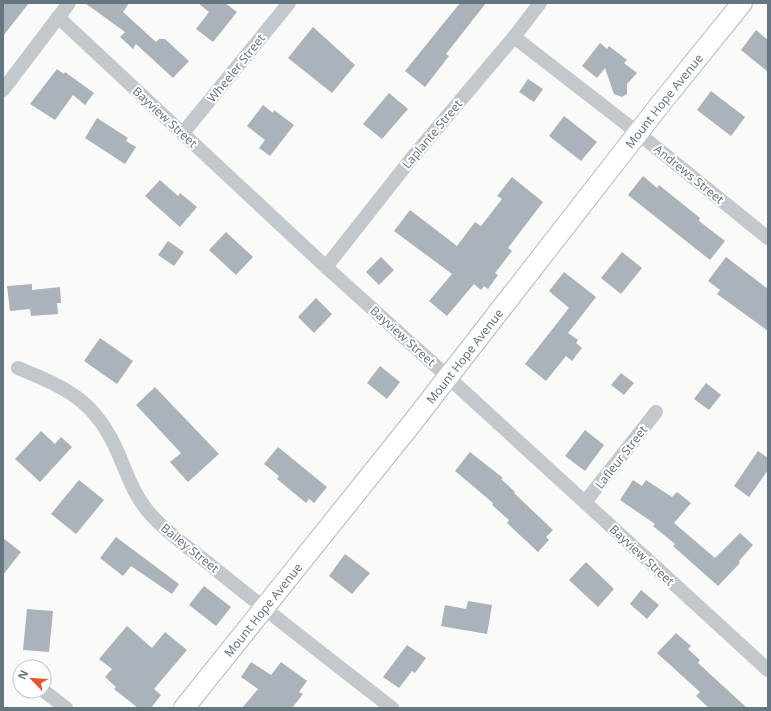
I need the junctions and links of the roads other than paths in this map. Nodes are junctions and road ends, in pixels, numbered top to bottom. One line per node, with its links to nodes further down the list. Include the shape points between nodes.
1 (69, 3): 5 (street)
2 (288, 3): 8 (street, Wheeler Street)
3 (540, 3): 6 (street, Laplante Street)
4 (742, 3): 9 (main road, Mount Hope Avenue)
5 (58, 17): 7 (street); 8 (street, Bayview Street)
6 (514, 37): 9 (street, Andrews Street); 11 (street, Laplante Street, via 411,159)
7 (3, 90)
8 (183, 133): 11 (street, Bayview Street)
9 (638, 133): 10 (street, Andrews Street); 13 (main road, Mount Hope Avenue)
10 (768, 238)
11 (326, 267): 13 (street, Bayview Street)
12 (18, 368): 16 (street, Bailey Street, via 77,396 97,415 115,446 134,490 154,518)
13 (448, 377): 15 (street, Bayview Street); 16 (main road, Mount Hope Avenue)
14 (656, 412): 15 (street, Lafleur Street)
15 (585, 502): 17 (street, Bayview Street)
16 (264, 608): 20 (main road, Mount Hope Avenue); 21 (street, Bailey Street)
17 (768, 670)
18 (52, 697): 19 (street)
19 (66, 708)
20 (184, 708)
21 (392, 708)

